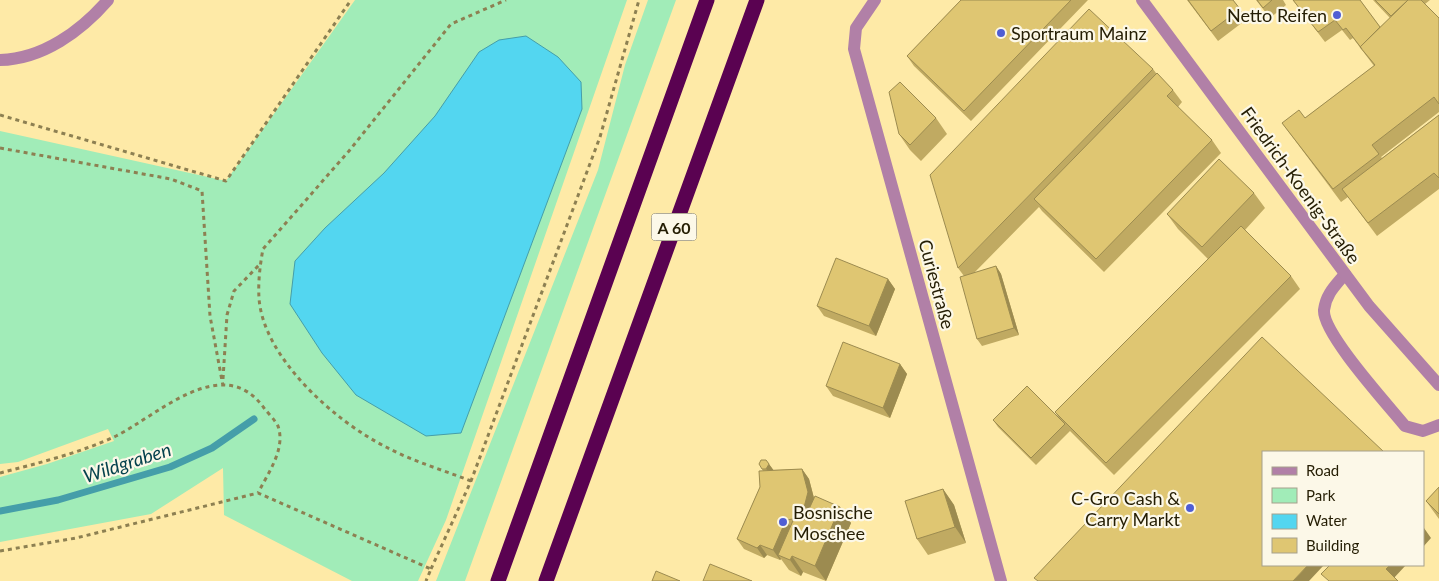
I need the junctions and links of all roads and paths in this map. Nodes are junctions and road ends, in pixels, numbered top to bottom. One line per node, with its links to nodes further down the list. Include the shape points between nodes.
1 (108, 0): 9 (street, via 79,29 54,45)
2 (351, 0): 10 (path, via 226,181)
3 (506, 0): 12 (path, via 451,24 350,151 263,249)
4 (639, 0): 18 (path, via 600,137)
5 (708, 0): 23 (highway, A 60)
6 (757, 0): 24 (highway, A 60)
7 (875, 0): 25 (street, Curiestraße, via 856,28 854,49)
8 (1142, 0): 13 (street, Friedrich-Koenig-Straße)
9 (0, 60)
10 (0, 115)
11 (0, 148): 15 (path, via 171,179 202,190 210,316)
12 (260, 264): 15 (path, via 234,291); 18 (path, via 259,299 265,326 289,367 308,390 344,422 386,448)
13 (1345, 274): 14 (street, Friedrich-Koenig-Straße, via 1368,306); 16 (street, via 1328,292 1324,312 1332,335 1405,426 1422,431)
14 (1439, 385)
15 (223, 386): 17 (path, via 202,389 174,400 115,437); 19 (path, via 239,386 254,394 278,426 280,446)
16 (1439, 425)
17 (0, 473)
18 (471, 481): 21 (path)
19 (258, 493): 20 (path, via 76,538); 21 (path)
20 (0, 551)
21 (431, 569): 22 (path)
22 (426, 581)
23 (498, 581)
24 (546, 581)
25 (1001, 581)

